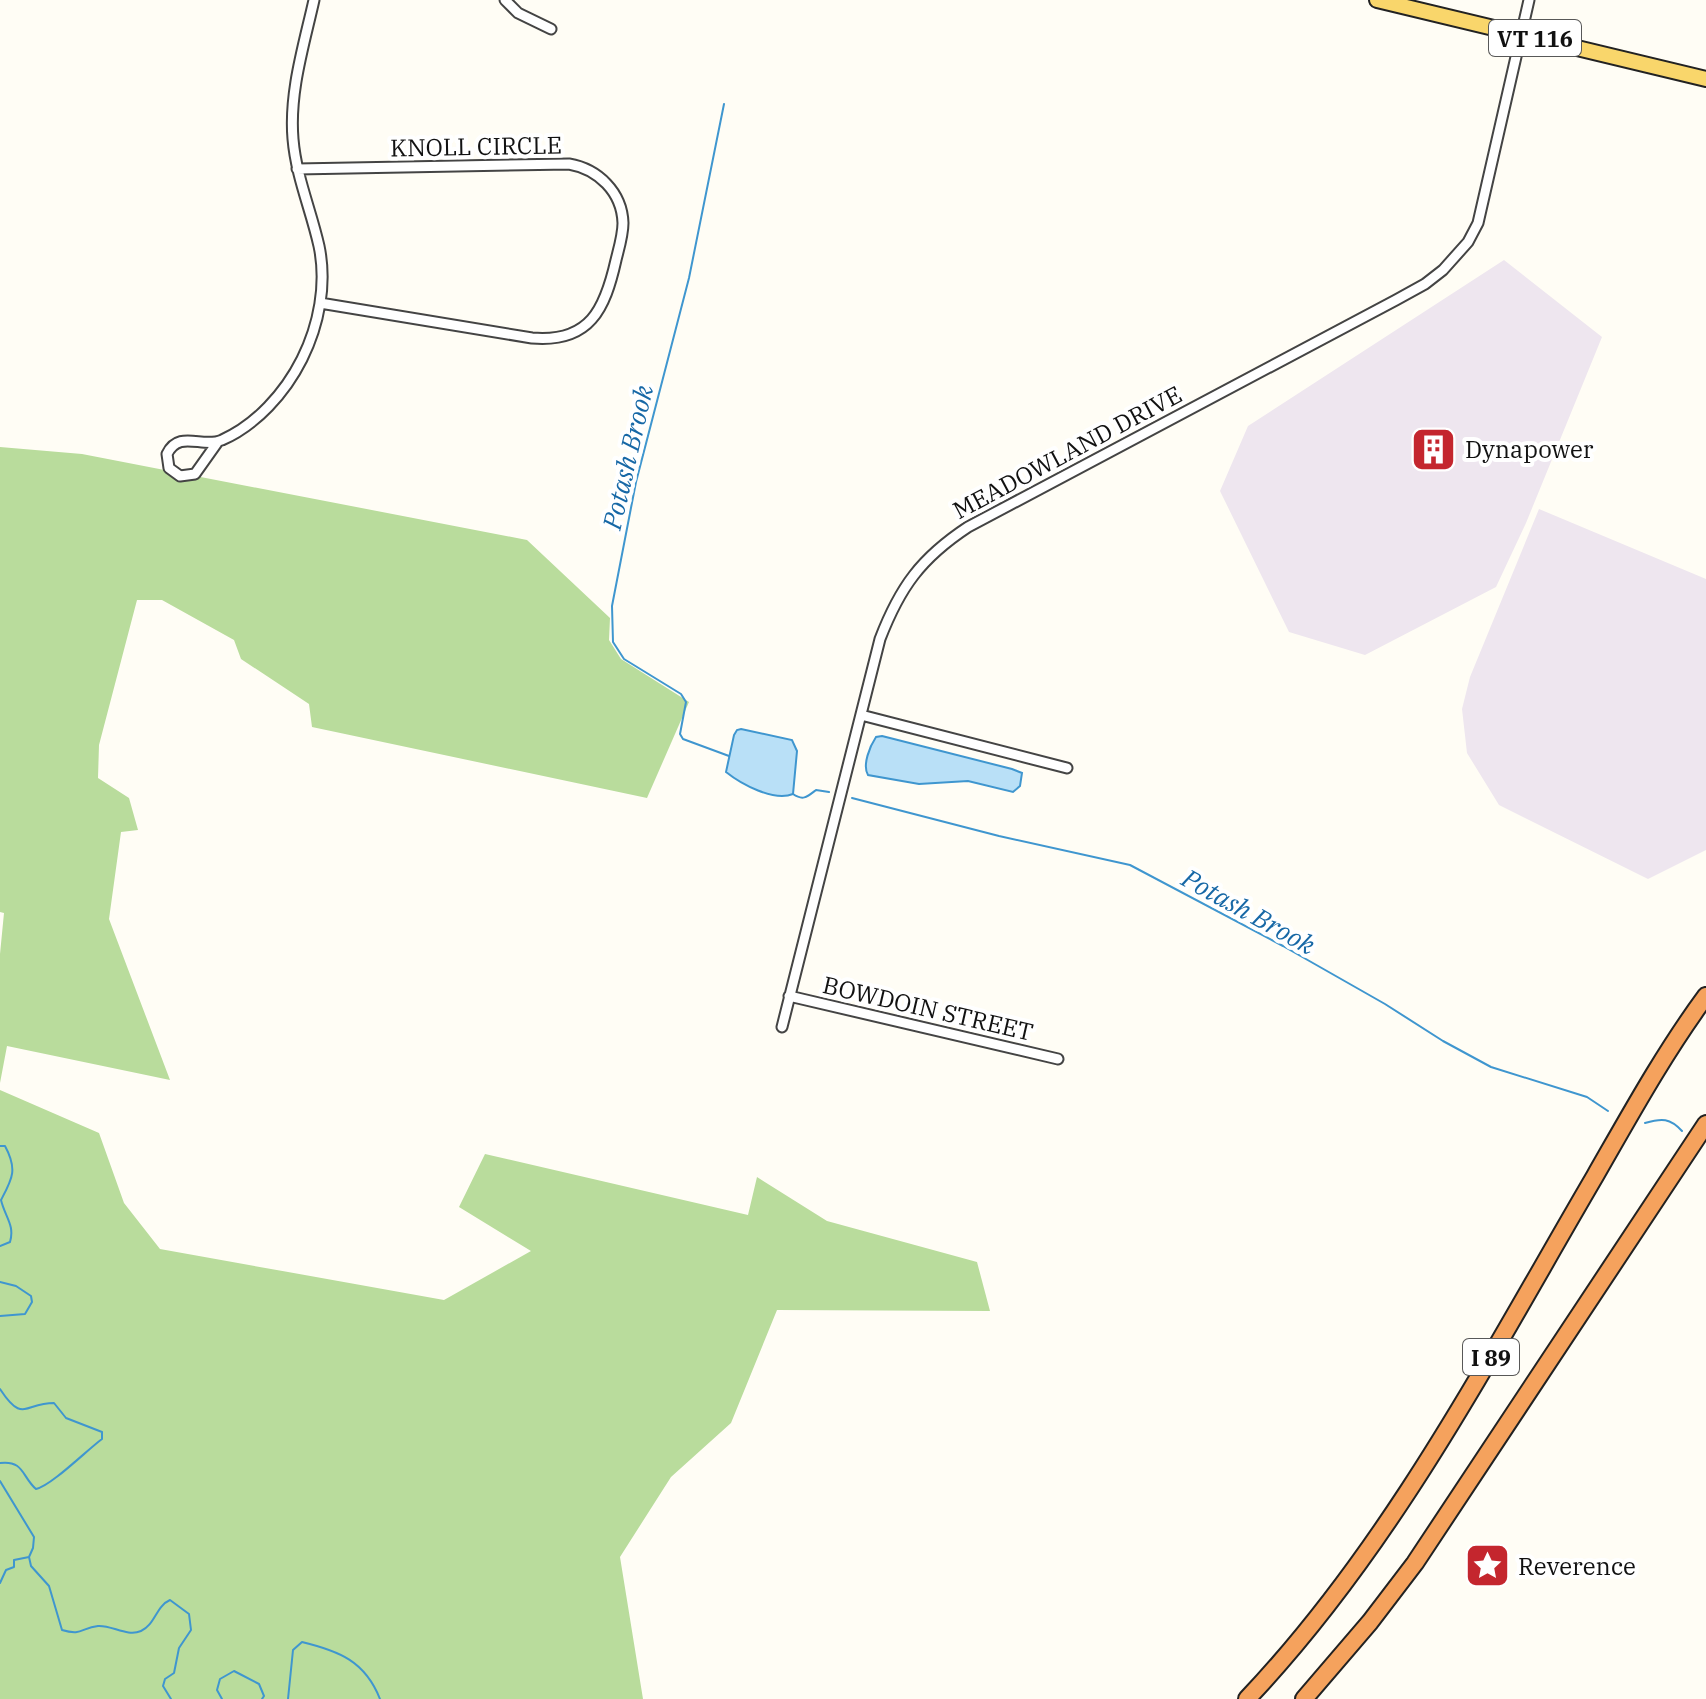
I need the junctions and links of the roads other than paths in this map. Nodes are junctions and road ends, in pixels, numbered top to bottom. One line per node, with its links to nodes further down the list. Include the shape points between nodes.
1 (314, 0): 8 (street, via 294,99)
2 (505, 0): 5 (street, via 518,13)
3 (1377, 0): 6 (main road, VT 116)
4 (1529, 0): 6 (street, MEADOWLAND DRIVE)
5 (551, 29)
6 (1522, 35): 7 (main road, VT 116); 11 (street, MEADOWLAND DRIVE, via 1483,208 1459,254 1425,284 949,540 916,570 893,607)
7 (1706, 79)
8 (297, 169): 9 (street, via 320,249); 9 (street, KNOLL CIRCLE, via 569,164 606,182 622,217 606,300 592,320 564,337 532,338)
9 (320, 303): 10 (street, via 308,347 288,383 251,423)
10 (217, 443): 10 (street, via 176,442 167,454 169,468 180,476 195,474)
11 (861, 715): 12 (street); 13 (street, MEADOWLAND DRIVE)
12 (1067, 768)
13 (789, 996): 15 (street, MEADOWLAND DRIVE); 16 (street, BOWDOIN STREET)
14 (1706, 996): 18 (highway, I 89, via 1401,1506 1331,1601)
15 (782, 1027)
16 (1058, 1059)
17 (1706, 1124): 19 (highway, I 89, via 1415,1563)
18 (1247, 1699)
19 (1304, 1699)

